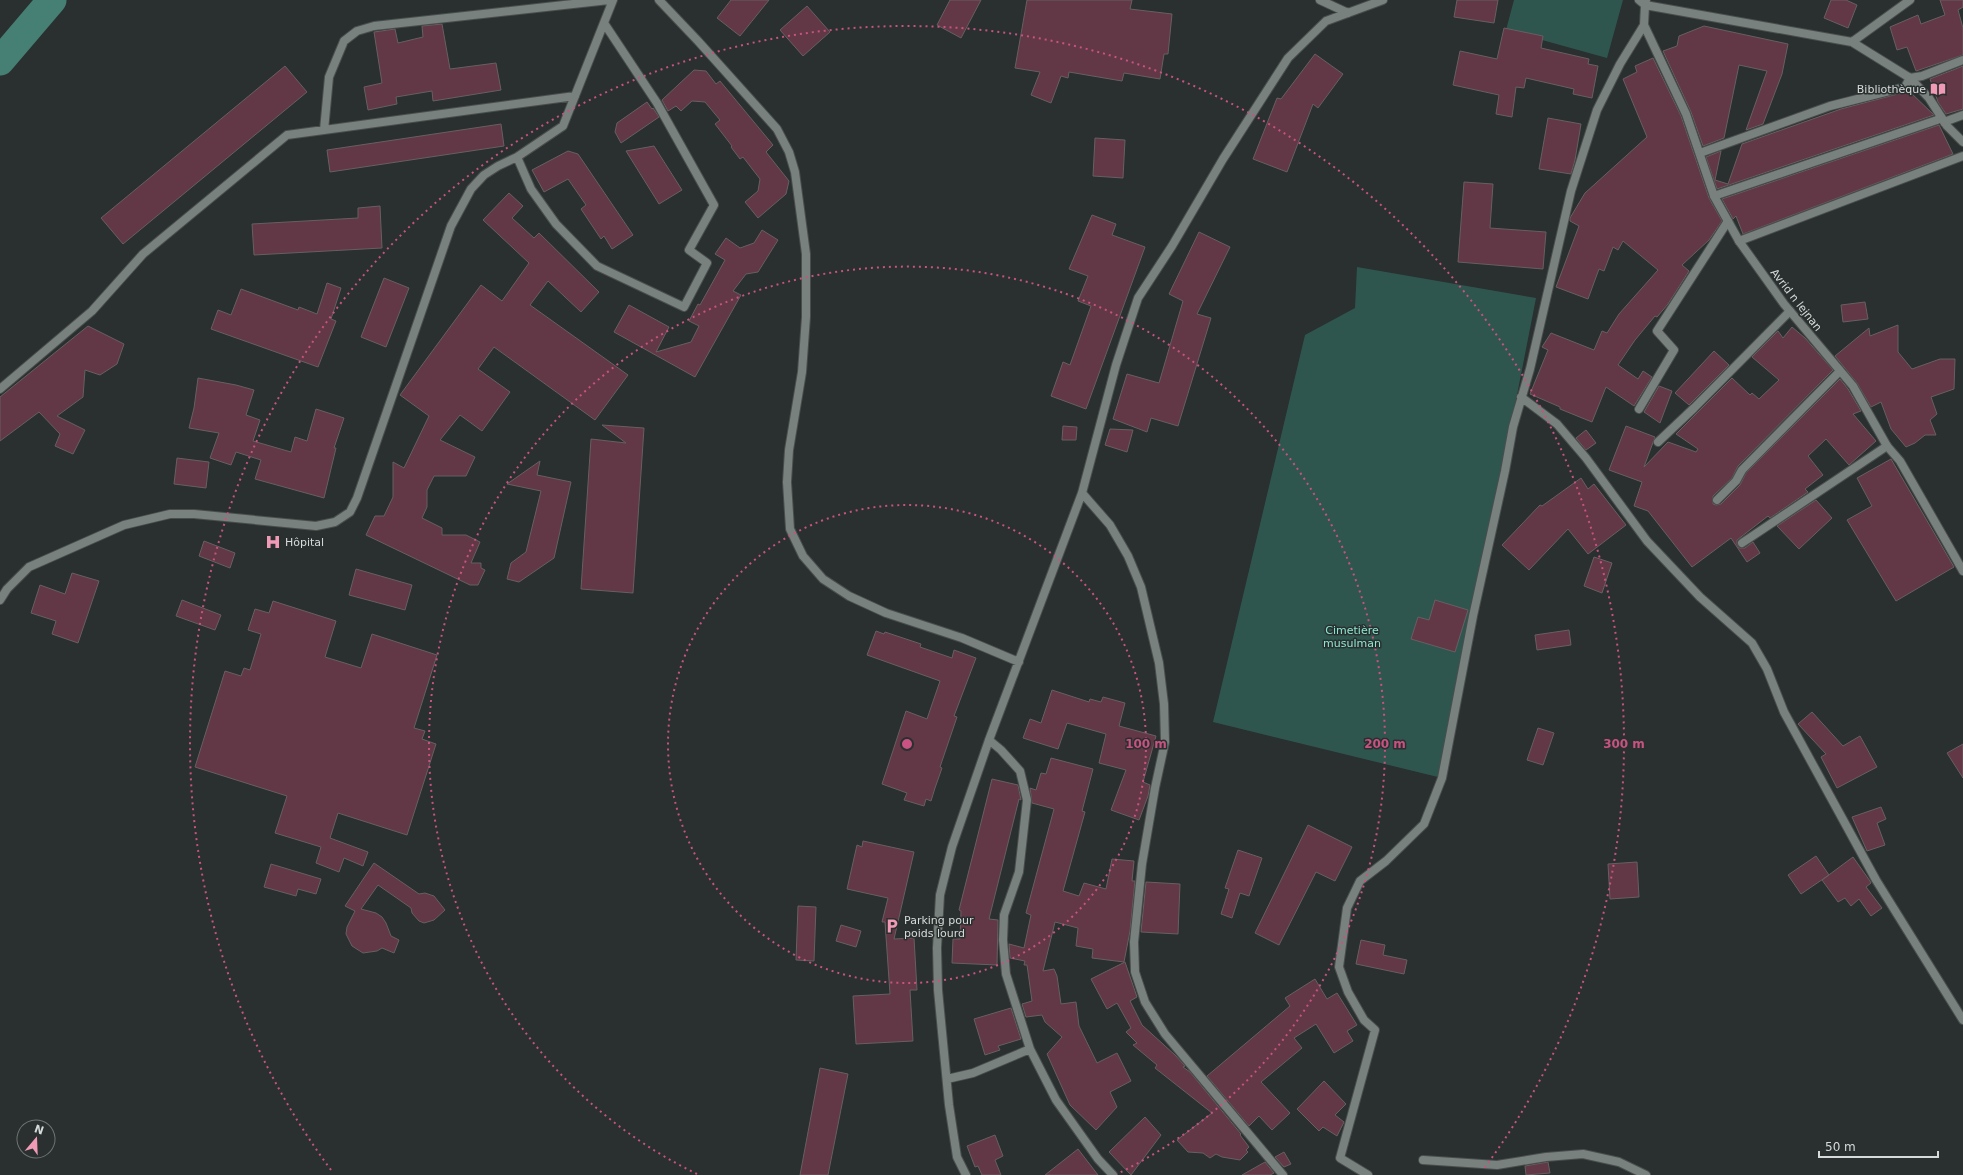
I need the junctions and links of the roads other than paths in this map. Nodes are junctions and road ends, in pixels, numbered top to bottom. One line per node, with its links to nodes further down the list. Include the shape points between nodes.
1 (608, 0): 17 (street, via 374,26 357,31 344,41 329,77)
2 (613, 0): 9 (street)
3 (659, 0): 37 (street, via 777,129 795,172 806,254 806,317 802,372 789,450 787,482 790,529 803,556 823,579 848,596 886,613 962,638)
4 (1320, 0): 8 (street)
5 (1383, 0): 8 (street)
6 (1910, 0): 11 (street)
7 (1643, 2): 10 (street); 11 (street)
8 (1348, 13): 32 (street, via 1326,21 1288,58 1138,298 1116,365)
9 (604, 23): 14 (street); 21 (street, via 657,103 714,205 689,250 707,263 684,307 597,266 556,224 531,189)
10 (1644, 25): 19 (street, Avrid n lejnan, via 1686,114); 28 (street, via 1620,64 1597,110 1583,149)
11 (1852, 42): 13 (street)
12 (1963, 60): 13 (street)
13 (1910, 78): 16 (street, via 1930,98); 19 (street, via 1905,87 1830,106)
14 (575, 96): 17 (street); 21 (street, via 563,126)
15 (1963, 115): 16 (street)
16 (1943, 119): 18 (street); 22 (street)
17 (324, 130): 27 (street, via 287,135 143,254 92,311)
18 (1963, 142)
19 (1700, 153): 22 (street, Avrid n lejnan)
20 (1963, 156): 24 (street)
21 (516, 157): 36 (street, via 484,175 471,189 451,226 350,512 335,522 316,526 194,514 170,514 124,525 29,567 6,589)
22 (1714, 196): 23 (street, Avrid n lejnan)
23 (1728, 221): 24 (street, Avrid n lejnan); 29 (street, via 1657,331 1674,350)
24 (1739, 241): 25 (street, Avrid n lejnan)
25 (1790, 311): 26 (street, Avrid n lejnan); 30 (street)
26 (1840, 370): 31 (street, Avrid n lejnan, via 1853,386); 33 (street)
27 (0, 389)
28 (1521, 397): 39 (street, via 1557,424 1586,458 1646,541 1700,597 1752,643 1767,669 1784,712 1876,880); 46 (street, via 1473,616 1442,778 1424,824 1386,861 1360,881 1347,908 1339,967 1348,992 1364,1020 1375,1030 1340,1158)
29 (1639, 409)
30 (1658, 442)
31 (1887, 446): 34 (street); 35 (street, Avrid n lejnan, via 1900,461)
32 (1082, 493): 37 (street); 45 (street, via 1110,525 1142,587 1159,663 1163,697 1165,742 1142,864 1134,942 1135,972 1145,1002 1165,1034)
33 (1716, 500)
34 (1742, 543)
35 (1963, 571)
36 (0, 600)
37 (1019, 662): 38 (street)
38 (989, 740): 40 (street, via 1020,771 1027,800 1019,872 1004,915 1003,940 1006,974); 41 (street, via 952,847 940,895 936,948)
39 (1963, 1020)
40 (1030, 1049): 41 (street, via 973,1073); 44 (street, via 1056,1100 1098,1159)
41 (947, 1079): 43 (street, via 957,1157)
42 (1423, 1160): 47 (street, via 1497,1165 1583,1154 1619,1162)
43 (966, 1175)
44 (1113, 1175)
45 (1283, 1175)
46 (1368, 1175)
47 (1646, 1175)

